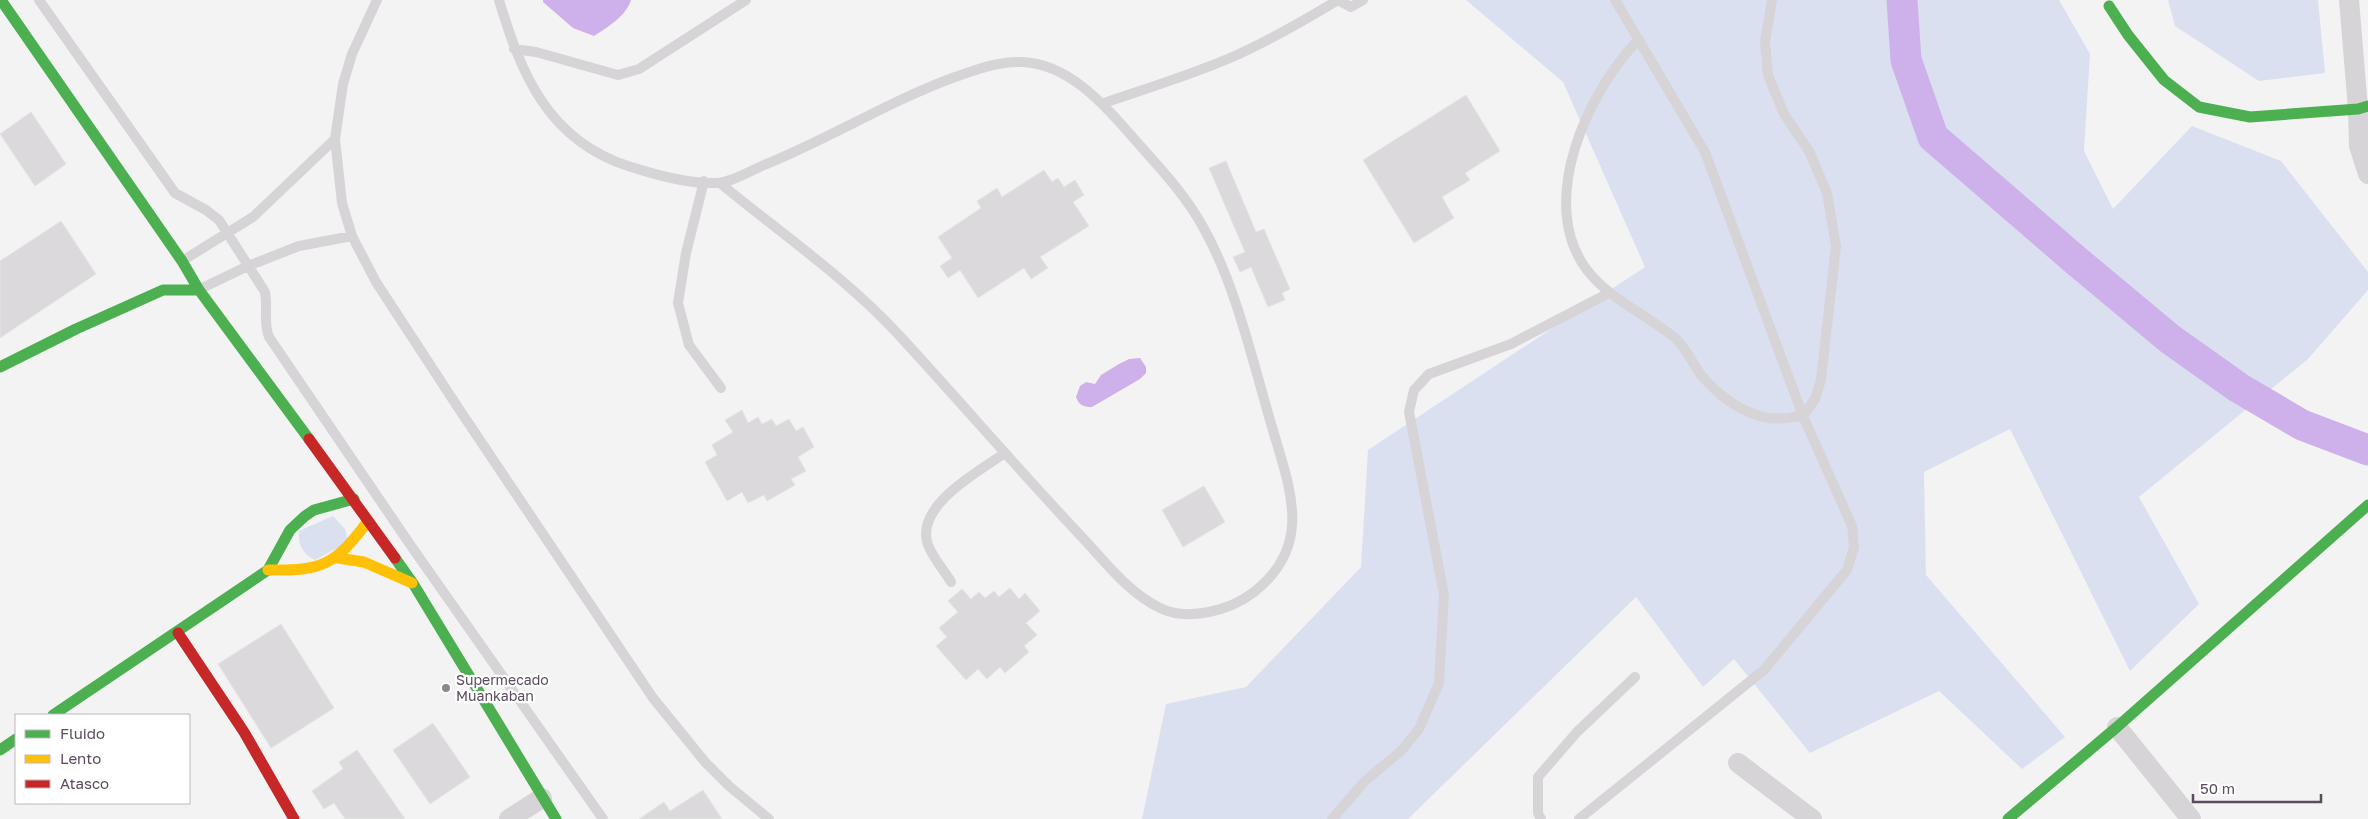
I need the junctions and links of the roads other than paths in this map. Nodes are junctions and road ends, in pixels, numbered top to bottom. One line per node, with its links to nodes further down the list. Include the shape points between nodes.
1 (1, 0): 22 (street)
2 (39, 0): 20 (lane, via 175,193 219,220)
3 (377, 0): 16 (lane, via 342,84)
4 (499, 0): 13 (lane)
5 (746, 0): 13 (lane, via 640,69 618,75)
6 (1338, 0): 7 (lane, via 1351,6); 14 (lane, via 1236,55)
7 (1363, 0)
8 (1615, 0): 12 (lane)
9 (1772, 0): 29 (lane, via 1765,42 1768,75 1784,114 1809,151 1827,193 1836,246 1821,380 1815,399)
10 (2349, 0): 15 (street)
11 (2109, 6): 15 (street, via 2164,80 2199,107 2250,117)
12 (1639, 39): 26 (lane, via 1605,79 1584,120 1571,168 1565,211 1574,245 1586,269); 29 (lane, via 1706,152)
13 (514, 49): 18 (lane, via 525,74 549,112 578,140 607,159 662,177)
14 (1104, 103): 19 (lane, via 1088,89 1057,72 1027,62 990,64 929,87 787,156); 31 (lane, via 1179,191 1204,228 1231,292 1274,435 1291,504 1292,540 1268,581 1244,600 1222,610 1189,614 1165,611 1134,592)
15 (2363, 108): 17 (street, via 2358,146)
16 (335, 139): 20 (lane, via 253,217); 21 (lane, via 342,203)
17 (2368, 174)
18 (704, 181): 19 (lane); 28 (lane, via 686,253 678,303 688,345)
19 (720, 183): 31 (lane, via 828,269 892,327)
20 (227, 234): 22 (lane); 23 (lane)
21 (352, 236): 23 (lane, via 299,246); 54 (lane, via 376,282 454,402 653,698 705,762)
22 (182, 261): 24 (street); 25 (street)
23 (248, 266): 25 (lane); 53 (lane, via 265,292 268,304 266,330 274,345)
24 (163, 290): 25 (street); 27 (street)
25 (199, 290): 30 (street)
26 (1609, 293): 29 (lane, via 1678,341 1703,377 1728,400 1770,419); 55 (lane, via 1511,344 1429,374 1414,390 1409,412 1444,595 1439,683 1419,729 1401,751 1365,781)
27 (0, 367)
28 (721, 388)
29 (1802, 416): 57 (lane, via 1852,526 1854,547 1847,570 1764,670)
30 (309, 439): 32 (street); 34 (street)
31 (1004, 453): 40 (lane, via 938,502 926,524 928,545)
32 (321, 477)
33 (320, 495): 36 (street)
34 (354, 499): 36 (street); 37 (street)
35 (2368, 505): 45 (street)
36 (314, 510): 39 (street, via 290,530)
37 (368, 521): 38 (street); 41 (street)
38 (338, 558): 39 (street, via 325,565 299,571); 41 (street, via 364,562)
39 (268, 570): 42 (street)
40 (951, 582)
41 (414, 585): 49 (street)
42 (178, 633): 44 (street); 50 (street, via 244,732)
43 (1635, 677): 56 (lane, via 1577,732 1538,777 1536,794)
44 (55, 714)
45 (2117, 727): 59 (street); 60 (street)
46 (15, 740): 47 (street)
47 (0, 750)
48 (1738, 763): 58 (street)
49 (542, 798): 51 (street); 52 (street)
50 (294, 819)
51 (509, 819)
52 (556, 819)
53 (603, 819)
54 (769, 819)
55 (1332, 819)
56 (1542, 819)
57 (1579, 819)
58 (1812, 819)
59 (2008, 819)
60 (2191, 819)

